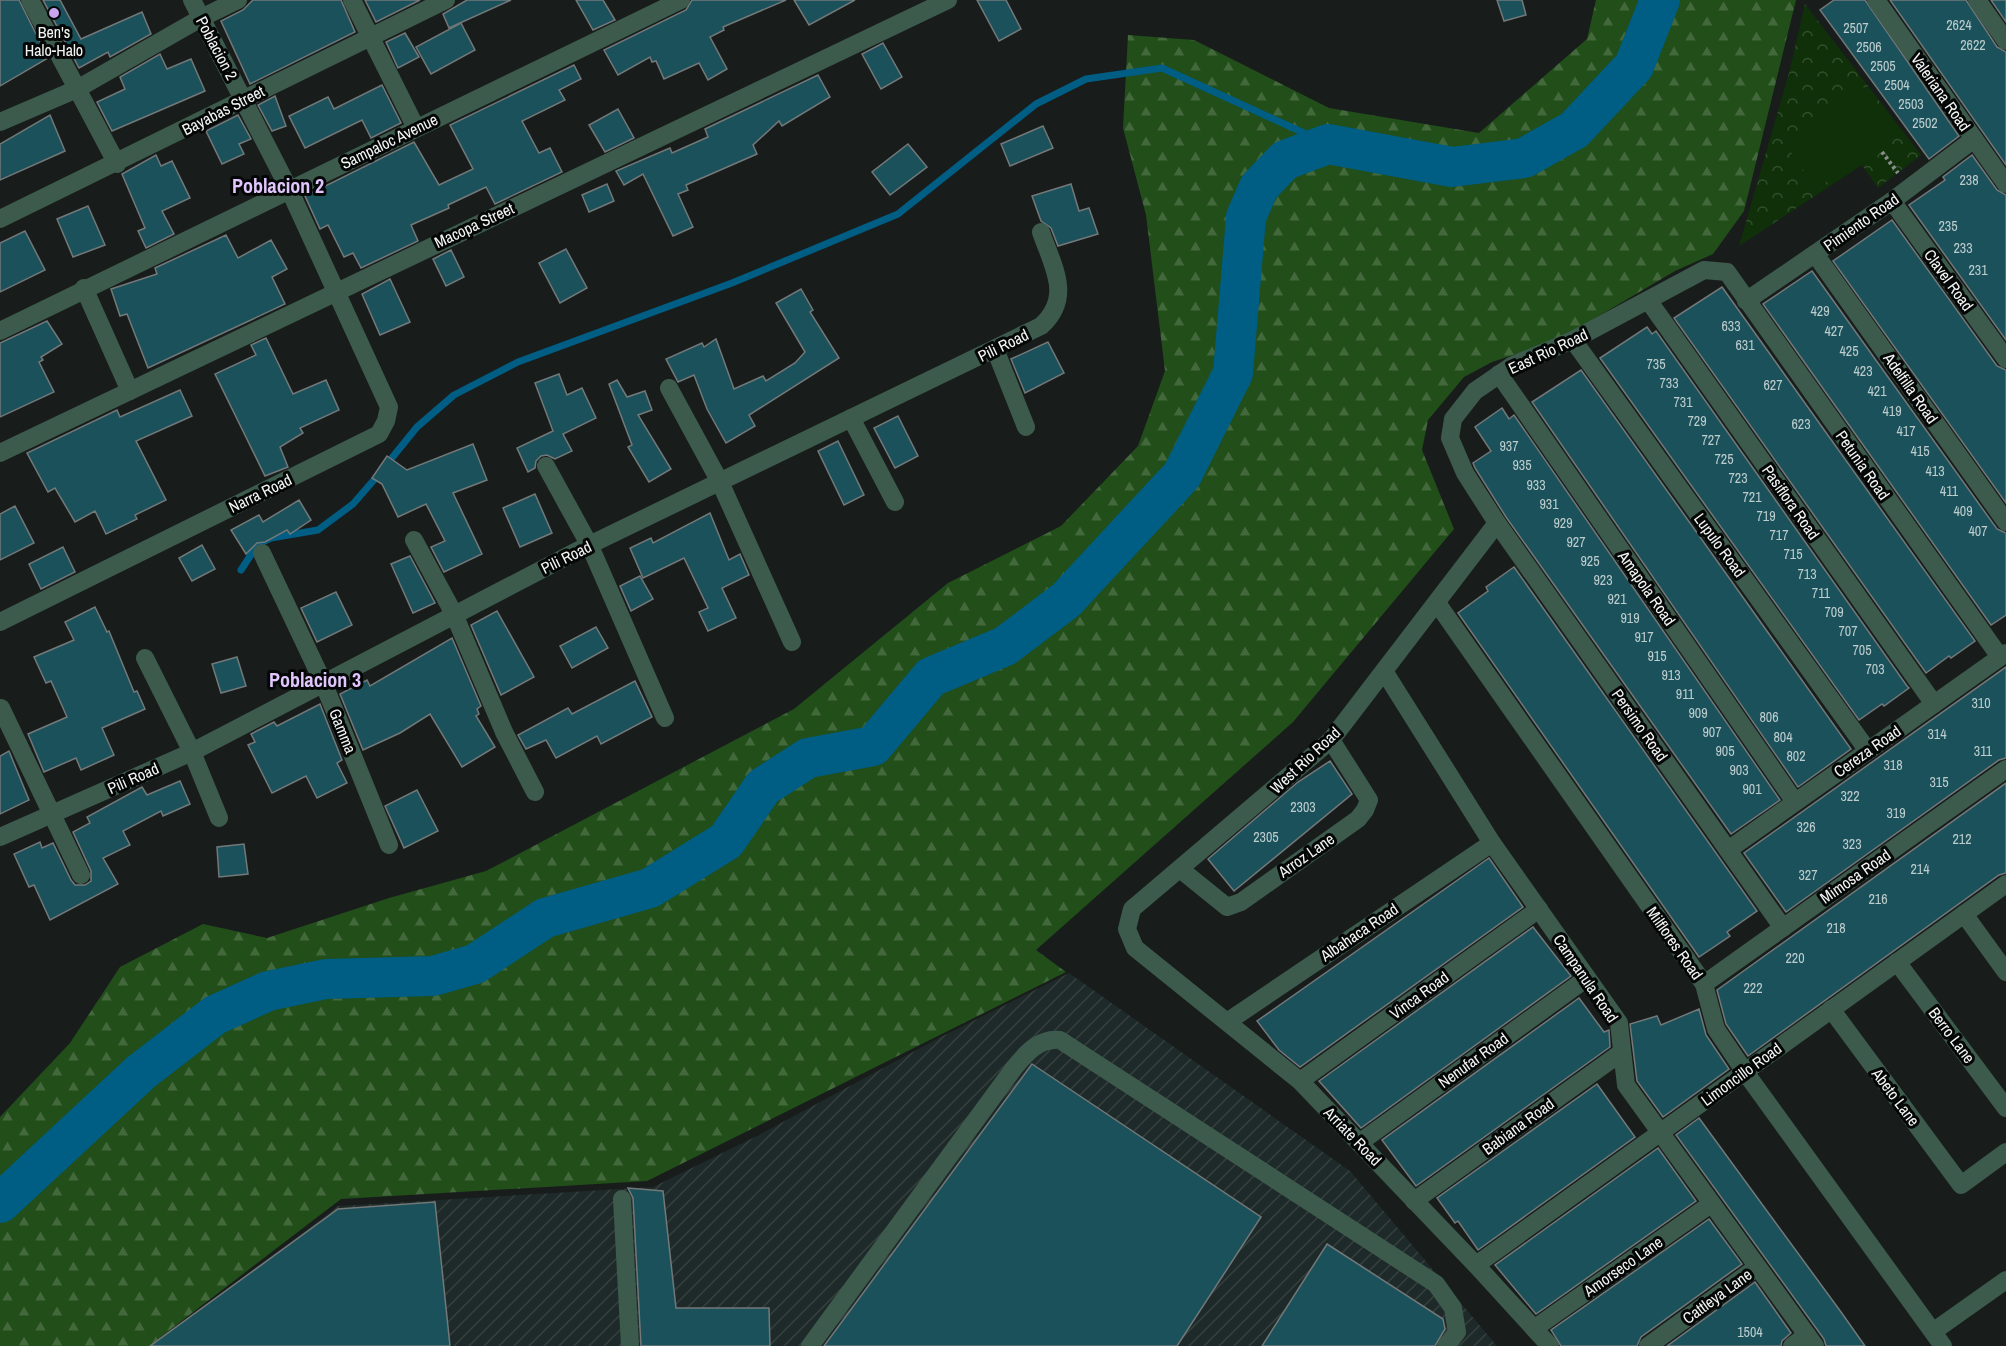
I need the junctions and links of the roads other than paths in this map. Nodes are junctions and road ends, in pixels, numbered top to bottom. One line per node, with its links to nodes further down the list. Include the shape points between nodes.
1 (30, 0): 13 (street)
2 (192, 0): 10 (street, Poblacion 2)
3 (238, 0): 10 (street)
4 (352, 0): 11 (street)
5 (446, 0): 11 (street, Bayabas Street)
6 (681, 0): 16 (street, Sampaloc Avenue)
7 (948, 0): 27 (street, Macopa Street)
8 (1876, 0): 17 (street, Valeriana Road)
9 (1977, 0): 12 (street)
10 (201, 18): 13 (street); 14 (street, Poblacion 2)
11 (371, 37): 14 (street, Bayabas Street); 16 (street)
12 (2006, 41)
13 (77, 90): 15 (street); 18 (street)
14 (244, 98): 18 (street, Bayabas Street); 20 (street, Poblacion 2)
15 (0, 122)
16 (416, 128): 20 (street, Sampaloc Avenue)
17 (1974, 139): 19 (street, Valeriana Road); 21 (street, Pimiento Road)
18 (117, 164): 22 (street, Bayabas Street)
19 (2006, 184)
20 (290, 189): 26 (street, Sampaloc Avenue); 27 (street, Poblacion 2)
21 (1892, 201): 24 (street, Pimiento Road); 33 (street, Clavel Road)
22 (0, 219)
23 (1041, 232): 32 (street, Pili Road, via 1058,281 1059,301 1052,316 1041,326)
24 (1815, 254): 29 (street, Pimiento Road); 43 (street, Adelfilla Road)
25 (1727, 272): 28 (street, East Rio Road, via 1704,270); 29 (street, Petunia Road)
26 (84, 288): 30 (street, Sampaloc Avenue); 36 (street)
27 (335, 291): 36 (street, Macopa Street); 50 (street, Narra Road, via 389,407 379,434)
28 (1648, 300): 31 (street, East Rio Road); 56 (street, Pasiflora Road)
29 (1746, 301): 52 (street, Petunia Road)
30 (0, 331)
31 (1573, 340): 34 (street, East Rio Road); 60 (street, Lupulo Road)
32 (995, 349): 37 (street, Pili Road); 38 (street)
33 (2006, 360)
34 (1499, 374): 44 (street, East Rio Road, via 1475,391 1453,419 1450,438 1464,473); 64 (street, Amapola Road)
35 (669, 388): 41 (street)
36 (129, 391): 39 (street, Macopa Street)
37 (851, 418): 41 (street, Pili Road); 42 (street)
38 (1026, 427)
39 (0, 453)
40 (546, 466): 46 (street)
41 (720, 482): 46 (street, Pili Road); 51 (street)
42 (896, 502)
43 (2006, 522)
44 (1497, 523): 48 (street, West Rio Road); 70 (street, Persimo Road)
45 (414, 540): 49 (street)
46 (590, 546): 49 (street, Pili Road); 58 (street)
47 (262, 553): 55 (street, Gamma)
48 (1437, 603): 54 (street, West Rio Road); 81 (street, Milflores Road)
49 (454, 614): 55 (street, Pili Road); 63 (street, via 504,732)
50 (0, 622)
51 (792, 642)
52 (2003, 655): 56 (street, Cereza Road)
53 (145, 658): 61 (street)
54 (1384, 671): 59 (street, West Rio Road); 68 (street, Campanula Road)
55 (323, 682): 61 (street, Pili Road); 69 (street, Gamma)
56 (1934, 704): 60 (street, Cereza Road)
57 (1, 708): 65 (street)
58 (665, 718)
59 (1331, 740): 71 (street, West Rio Road); 71 (street, Arroz Lane, via 1369,800 1358,819 1241,902 1227,907)
60 (1868, 751): 64 (street, Cereza Road)
61 (192, 752): 65 (street, Pili Road); 66 (street)
62 (2006, 769): 76 (street, Mimosa Road)
63 (535, 792)
64 (1795, 802): 70 (street, Cereza Road)
65 (51, 816): 67 (street, Pili Road); 72 (street)
66 (219, 818)
67 (0, 837)
68 (1492, 843): 74 (street, Campanula Road); 83 (street, Albahaca Road)
69 (389, 845)
70 (1728, 850): 76 (street, Persimo Road)
71 (1180, 869): 77 (street, West Rio Road, via 1132,909 1127,929)
72 (81, 875)
73 (2006, 884): 75 (street, Limoncillo Road)
74 (1539, 909): 80 (street, Campanula Road); 86 (street, Vinca Road)
75 (1964, 914): 78 (street, Limoncillo Road); 79 (street)
76 (1783, 928): 81 (street, Mimosa Road)
77 (1135, 948): 83 (street, Arriate Road)
78 (1897, 962): 82 (street, Limoncillo Road); 87 (street, Berro Lane)
79 (2006, 972)
80 (1587, 978): 84 (street, Campanula Road, via 1619,1023); 89 (street, Nenufar Road)
81 (1704, 984): 85 (street, Milflores Road, via 1716,1029)
82 (1831, 1010): 85 (street, Limoncillo Road); 90 (street, Abeto Lane, via 1961,1185)
83 (1227, 1022): 86 (street, Arriate Road)
84 (1622, 1052): 88 (street, Campanula Road, via 1626,1085); 92 (street, Babiana Road)
85 (1745, 1072): 88 (street, Limoncillo Road); 98 (street, Milflores Road)
86 (1300, 1081): 89 (street, Arriate Road)
87 (2006, 1108)
88 (1659, 1133): 93 (street, Campanula Road); 94 (street, Limoncillo Road)
89 (1359, 1143): 92 (street, Arriate Road)
90 (2006, 1152)
91 (622, 1199): 100 (street)
92 (1414, 1201): 94 (street, Arriate Road)
93 (1711, 1204): 95 (street, Campanula Road); 97 (street, Amorseco Lane)
94 (1476, 1265): 97 (street, Arriate Road)
95 (1757, 1267): 99 (street, Campanula Road); 104 (street, Cattleya Lane)
96 (2006, 1280): 98 (street)
97 (1535, 1328): 103 (street, Arriate Road)
98 (1939, 1339)
99 (1811, 1340): 105 (street)
100 (630, 1346)
101 (810, 1346): 102 (street, via 1014,1068 1031,1048 1051,1039 1060,1040 1436,1284 1453,1308 1457,1332)
102 (1446, 1346)
103 (1550, 1346)
104 (1648, 1346)
105 (1792, 1346)

